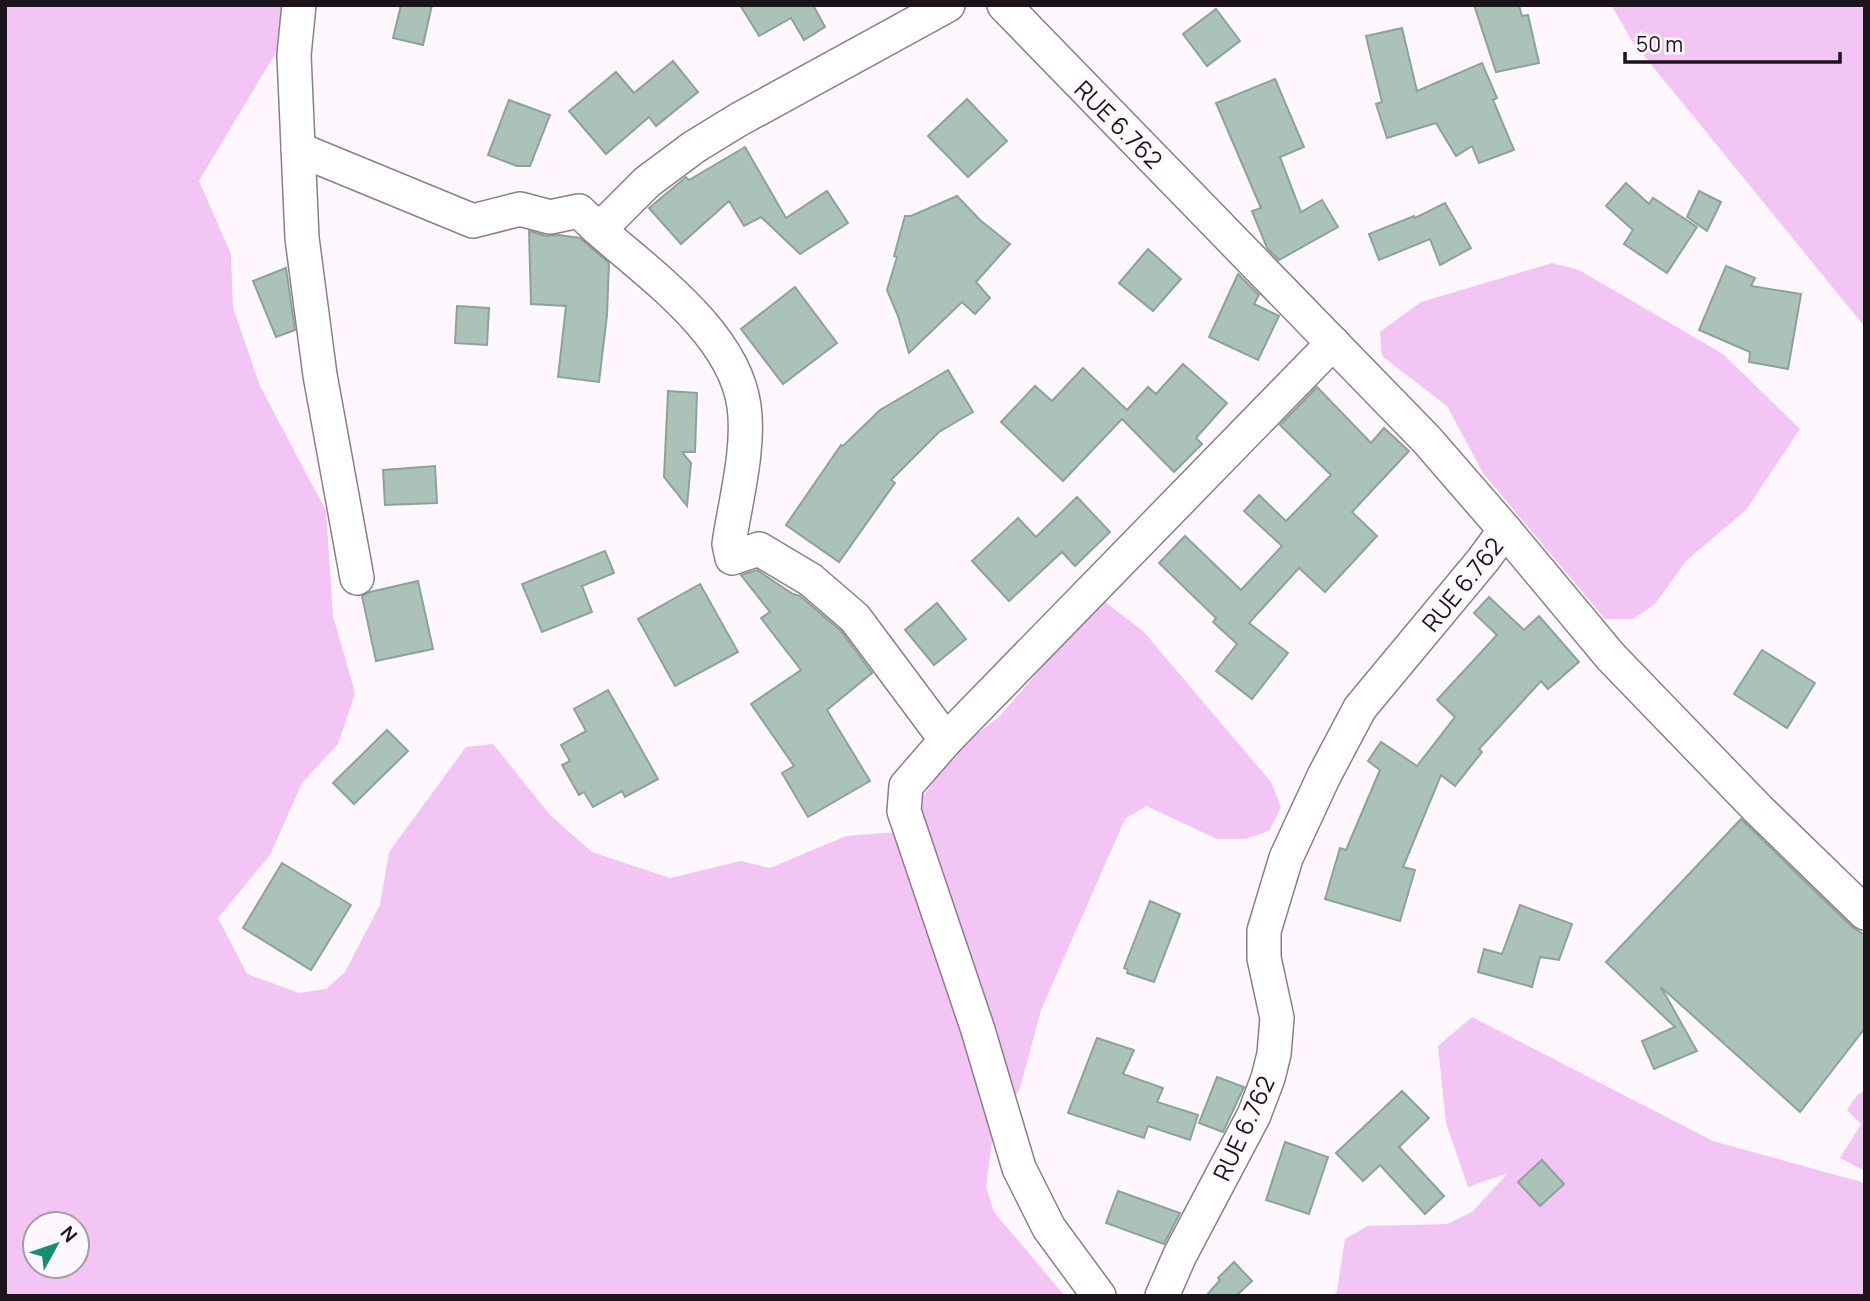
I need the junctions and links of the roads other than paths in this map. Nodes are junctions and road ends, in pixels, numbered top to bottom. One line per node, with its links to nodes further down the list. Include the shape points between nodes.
1 (299, 5): 4 (street, via 294,55)
2 (948, 5): 5 (street, via 694,147)
3 (1004, 5): 6 (street, RUE 6.762)
4 (298, 149): 5 (street, via 473,221 520,209 550,217 579,211); 8 (street, via 302,238 320,375)
5 (597, 228): 9 (street, via 671,294 713,338 733,368 744,406 743,452 729,544 732,558 759,549 811,580 855,618)
6 (1333, 343): 7 (street, RUE 6.762, via 1427,440); 9 (street)
7 (1505, 530): 10 (street, via 1611,657); 12 (street, RUE 6.762, via 1360,708 1286,858 1264,931 1264,958 1278,1018 1268,1078 1254,1115)
8 (357, 578)
9 (946, 740): 11 (street, via 905,786 904,811 1019,1168 1049,1228)
10 (1865, 913)
11 (1099, 1296)
12 (1162, 1296)

